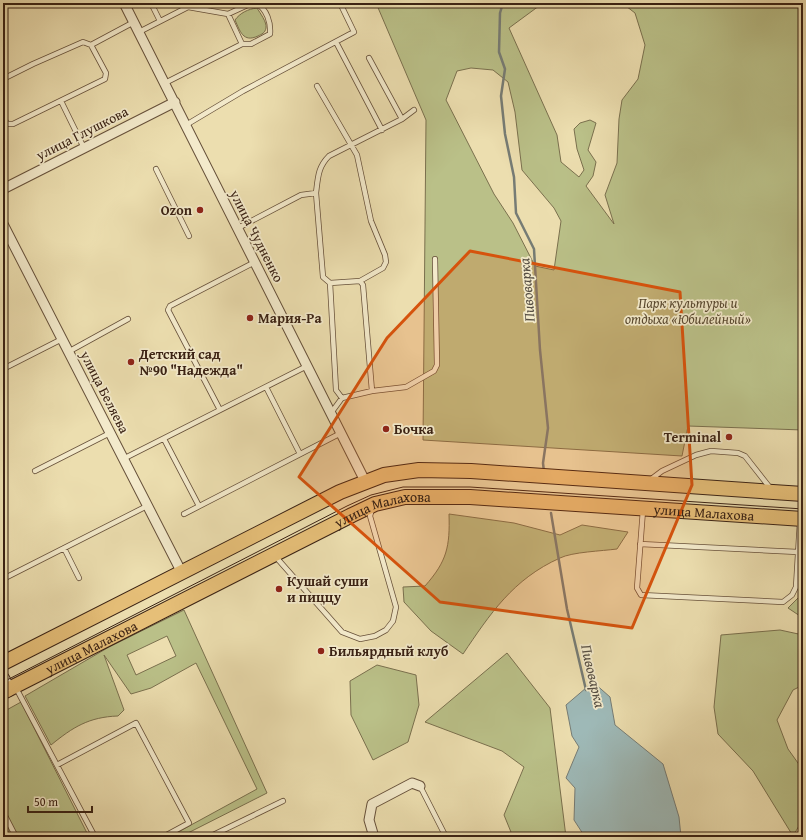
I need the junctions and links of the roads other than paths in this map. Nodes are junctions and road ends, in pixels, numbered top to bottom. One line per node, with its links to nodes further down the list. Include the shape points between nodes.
1 (124, 3): 9 (street, улица Чудненко)
2 (151, 3): 8 (lane)
3 (252, 3): 7 (lane)
4 (256, 3): 12 (lane, via 262,6 271,24 270,34 251,44)
5 (340, 3): 11 (lane, via 354,32)
6 (189, 5): 7 (lane); 8 (lane)
7 (228, 14): 12 (lane)
8 (160, 21): 10 (lane)
9 (134, 22): 10 (street, улица Чудненко); 13 (lane)
10 (139, 32): 16 (street, улица Чудненко)
11 (336, 42): 23 (lane, via 243,91); 24 (lane)
12 (242, 44): 16 (lane)
13 (91, 45): 15 (lane, via 83,42); 18 (lane, via 106,73 105,79)
14 (370, 58): 22 (lane)
15 (3, 79)
16 (165, 84): 19 (street, улица Чудненко)
17 (317, 86): 25 (lane)
18 (61, 101): 21 (lane, via 13,124 7,124); 26 (lane)
19 (175, 102): 23 (street, улица Чудненко); 26 (street, улица Глушкова)
20 (414, 110): 22 (lane)
21 (3, 116)
22 (402, 119): 24 (lane)
23 (186, 125): 31 (street, улица Чудненко)
24 (382, 130): 25 (lane)
25 (351, 145): 29 (lane, via 329,156 321,164); 35 (lane, via 357,155 371,221 386,262 383,268)
26 (84, 148): 28 (street, улица Глушкова)
27 (156, 169): 32 (lane)
28 (3, 189)
29 (316, 192): 31 (lane, via 301,196); 36 (lane, via 323,278)
30 (3, 224): 38 (street, улица Беляева)
31 (238, 228): 34 (street, улица Чудненко)
32 (189, 236)
33 (434, 259): 43 (lane, via 437,365 434,371 406,387)
34 (255, 262): 40 (street, улица Чудненко); 45 (lane, via 170,306 168,310)
35 (360, 281): 36 (lane); 43 (lane, via 363,285)
36 (330, 283): 44 (lane, via 336,390)
37 (128, 319): 39 (lane)
38 (62, 339): 39 (street, улица Беляева); 41 (lane)
39 (68, 352): 47 (street, улица Беляева)
40 (307, 366): 42 (lane); 46 (street, улица Чудненко)
41 (3, 369)
42 (266, 387): 45 (lane); 50 (lane)
43 (372, 391): 44 (lane)
44 (342, 398): 46 (lane)
45 (220, 410): 49 (lane)
46 (331, 413): 48 (street, улица Чудненко)
47 (110, 433): 51 (street, улица Беляева); 52 (lane)
48 (341, 433): 50 (lane); 53 (street, улица Чудненко)
49 (164, 439): 51 (lane); 59 (lane)
50 (300, 454): 59 (lane)
51 (123, 459): 58 (street, улица Беляева)
52 (35, 471)
53 (365, 481): 54 (main road, улица Малахова, via 399,471 426,470); 67 (main road, улица Малахова)
54 (646, 483): 55 (main road, улица Малахова); 55 (lane, via 662,471 711,451 745,456)
55 (773, 492): 56 (main road, улица Малахова)
56 (803, 494)
57 (375, 504): 60 (main road, улица Малахова, via 405,497 442,496); 66 (main road, улица Малахова); 66 (lane, via 370,516 396,607 393,621 386,630 375,636 360,639 342,632)
58 (147, 506): 64 (lane); 67 (street, улица Беляева)
59 (199, 506): 61 (lane)
60 (643, 508): 62 (main road, улица Малахова); 63 (lane)
61 (184, 514)
62 (801, 519): 65 (lane)
63 (640, 544): 65 (lane); 65 (lane, via 636,588 641,595 783,602 792,595 796,587)
64 (64, 548): 68 (lane); 69 (lane)
65 (798, 552)
66 (274, 555): 71 (main road, улица Малахова)
67 (182, 573): 70 (main road, улица Малахова)
68 (79, 578)
69 (3, 579)
70 (3, 663)
71 (7, 687): 72 (lane)
72 (57, 766): 78 (lane); 79 (lane, via 136,723 189,823)
73 (420, 786): 76 (street, via 412,783 372,804 369,820); 81 (lane)
74 (283, 801): 80 (lane)
75 (3, 812): 77 (lane)
76 (372, 836)
77 (16, 837)
78 (96, 837)
79 (163, 837)
80 (209, 837)
81 (446, 837)

